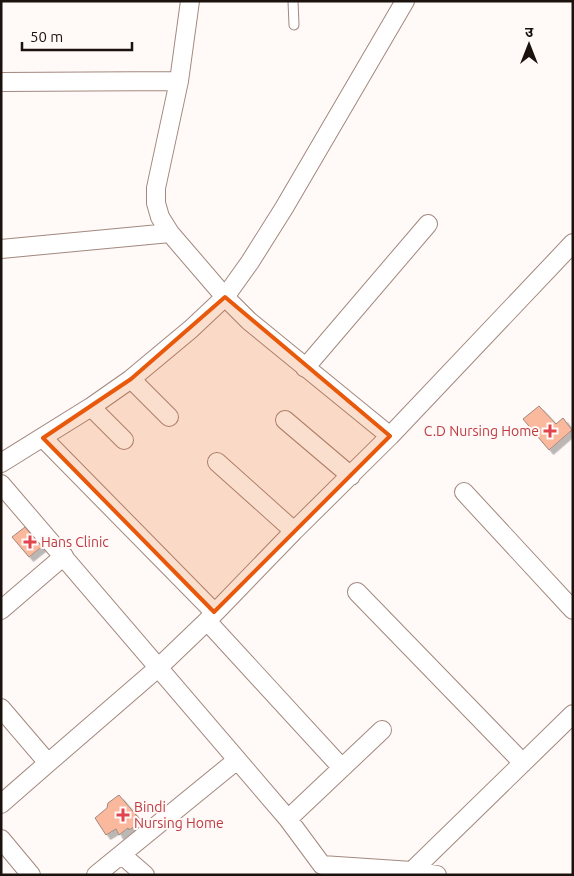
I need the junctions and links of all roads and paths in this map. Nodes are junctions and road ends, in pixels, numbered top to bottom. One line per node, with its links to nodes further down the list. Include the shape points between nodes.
1 (190, 1): 5 (street)
2 (293, 1): 4 (lane)
3 (405, 1): 11 (street, via 284,208)
4 (294, 25)
5 (179, 81): 6 (street); 8 (street, via 156,188 160,218)
6 (1, 82)
7 (428, 224): 12 (street)
8 (170, 233): 10 (street); 11 (street)
9 (573, 244): 17 (street)
10 (1, 249)
11 (225, 297): 12 (street); 13 (street)
12 (305, 368): 17 (street)
13 (131, 379): 14 (street); 15 (street)
14 (92, 407): 18 (street); 19 (street)
15 (169, 417)
16 (284, 420): 22 (street)
17 (390, 436): 22 (street)
18 (43, 438): 21 (street); 30 (street)
19 (124, 440)
20 (217, 462): 25 (street)
21 (1, 463)
22 (351, 476): 25 (street)
23 (1, 484): 26 (street)
24 (464, 492): 29 (street)
25 (294, 531): 30 (street)
26 (64, 556): 28 (street); 31 (street)
27 (357, 592): 37 (street)
28 (1, 610)
29 (573, 610)
30 (210, 616): 31 (street); 38 (street)
31 (159, 667): 35 (street); 36 (street)
32 (1, 708): 36 (street)
33 (573, 714): 37 (street)
34 (382, 730): 38 (street)
35 (238, 760): 40 (street); 42 (street)
36 (48, 763): 39 (street)
37 (523, 763): 44 (street)
38 (342, 768): 40 (street)
39 (1, 804)
40 (288, 819): 43 (street)
41 (1, 839): 45 (street)
42 (122, 855): 46 (street); 47 (street)
43 (320, 870): 44 (street)
44 (412, 871): 48 (street)
45 (31, 875)
46 (96, 875)
47 (145, 875)
48 (437, 875)

